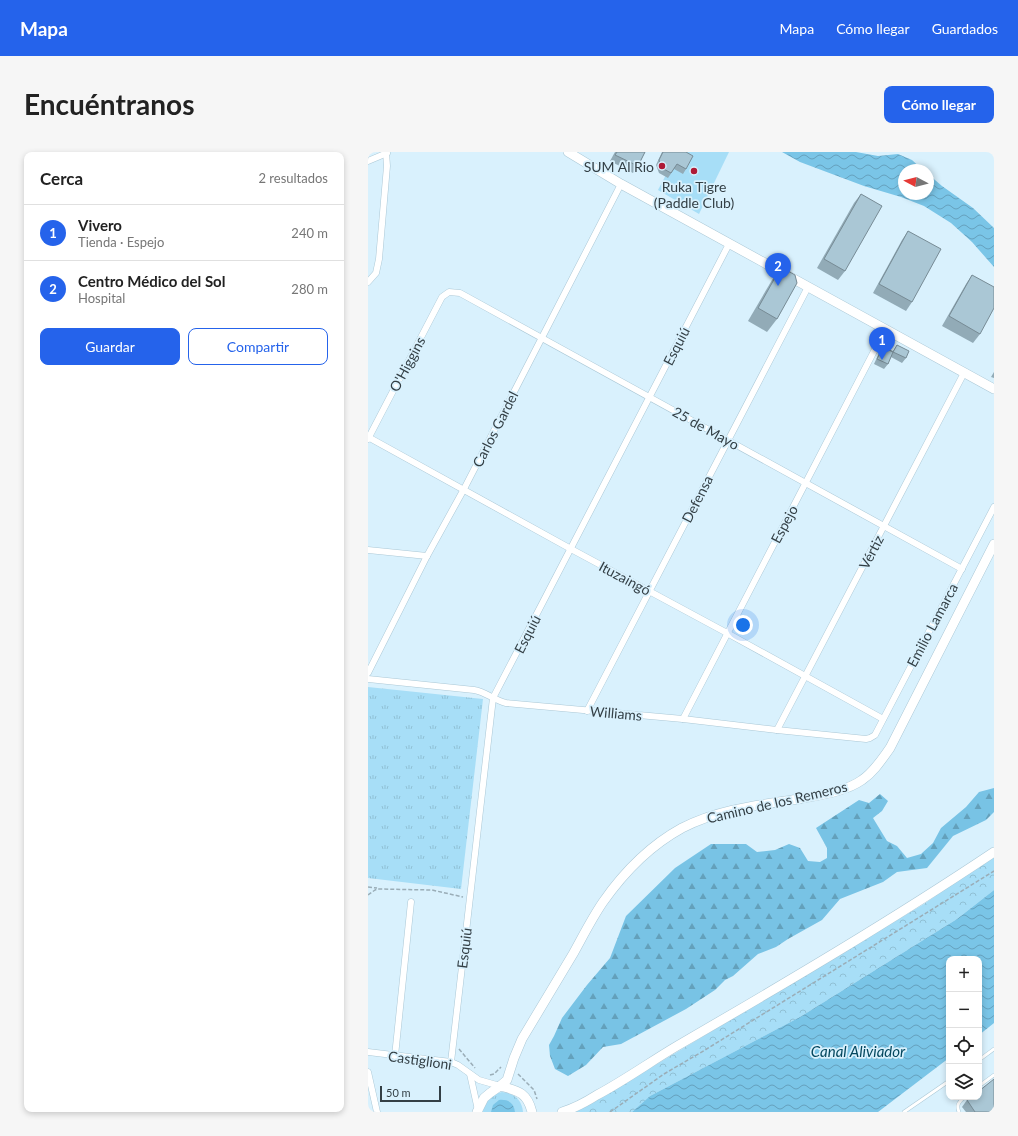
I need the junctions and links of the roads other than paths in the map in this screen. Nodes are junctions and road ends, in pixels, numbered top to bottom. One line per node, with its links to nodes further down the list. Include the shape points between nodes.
1 (386, 152): 3 (street); 6 (street, via 380,259 376,273)
2 (568, 152): 4 (main road)
3 (368, 161)
4 (621, 184): 5 (main road); 10 (street, Carlos Gardel)
5 (729, 244): 7 (main road); 13 (street, Esquiú)
6 (368, 282)
7 (808, 287): 9 (main road); 15 (street, Defensa)
8 (449, 292): 10 (street, 25 de Mayo, via 460,293); 14 (street, O'Higgins, via 442,297)
9 (885, 330): 11 (main road); 16 (street, Espejo)
10 (541, 338): 13 (street, 25 de Mayo); 17 (street, Carlos Gardel)
11 (964, 373): 12 (main road); 19 (street, Vértiz)
12 (994, 389)
13 (650, 397): 15 (street, 25 de Mayo); 21 (street, Esquiú)
14 (368, 437): 17 (street, Ituzaingó)
15 (728, 440): 16 (street, 25 de Mayo); 25 (street, Defensa)
16 (806, 483): 19 (street, 25 de Mayo); 26 (street, Espejo)
17 (464, 489): 21 (street, Ituzaingó); 23 (street, Carlos Gardel)
18 (994, 506): 24 (street, Emilio Lamarca)
19 (884, 526): 24 (street, 25 de Mayo); 28 (street, Vértiz)
20 (994, 544): 48 (main road, Camino de los Remeros, via 890,748 877,766 862,780 842,790 743,808 693,823 668,837 636,863 603,902 522,1040 507,1080)
21 (571, 549): 25 (street, Ituzaingó); 30 (street, Esquiú)
22 (368, 550): 23 (street)
23 (427, 556): 27 (street, Carlos Gardel)
24 (962, 569): 33 (street, Emilio Lamarca)
25 (650, 591): 26 (street, Ituzaingó); 31 (street, Defensa)
26 (727, 633): 28 (street, Ituzaingó); 32 (street, Espejo)
27 (368, 673)
28 (806, 676): 33 (street, Ituzaingó); 34 (street, Vértiz)
29 (368, 679): 30 (street, Williams, via 474,690)
30 (493, 698): 31 (street, Williams, via 506,703); 42 (street, Esquiú)
31 (587, 711): 32 (street, Williams)
32 (682, 719): 34 (street, Williams)
33 (883, 719): 35 (street, Emilio Lamarca, via 875,735)
34 (777, 730): 35 (street, Williams)
35 (866, 739)
36 (994, 852): 53 (main road, via 917,903 744,1008 579,1106)
37 (411, 902): 40 (street)
38 (994, 1049): 41 (lane)
39 (368, 1052): 40 (street, Castiglioni)
40 (395, 1056): 42 (street, Castiglioni)
41 (982, 1058)
42 (451, 1062): 44 (street, Castiglioni, via 458,1064)
43 (368, 1072): 51 (street)
44 (470, 1074): 48 (street, Castiglioni, via 479,1080); 50 (street)
45 (994, 1075): 47 (lane)
46 (946, 1083): 54 (lane)
47 (982, 1084)
48 (500, 1086): 50 (main road, Camino de los Remeros, via 484,1098); 52 (main road, via 522,1093)
49 (960, 1100): 55 (lane, via 957,1108)
50 (477, 1111)
51 (377, 1112)
52 (532, 1112)
53 (562, 1112)
54 (904, 1112)
55 (959, 1112)

